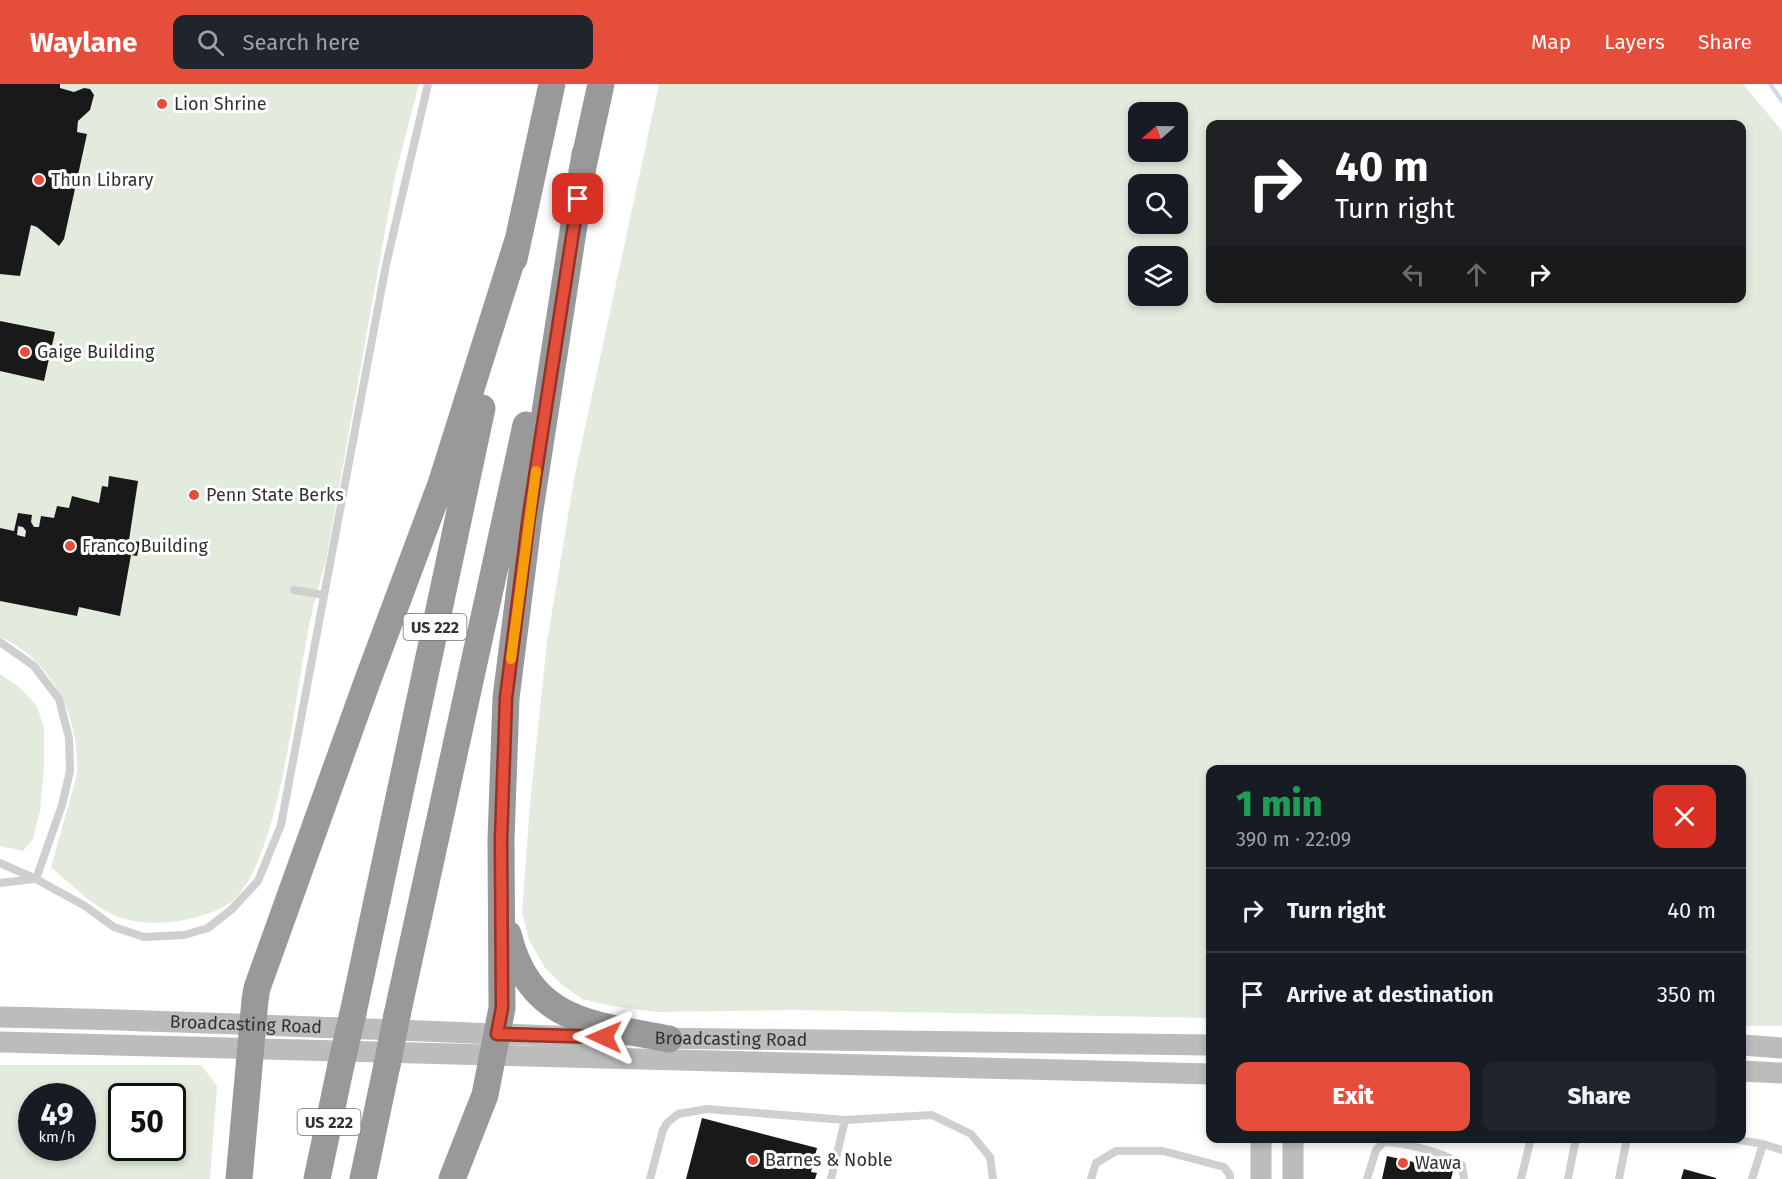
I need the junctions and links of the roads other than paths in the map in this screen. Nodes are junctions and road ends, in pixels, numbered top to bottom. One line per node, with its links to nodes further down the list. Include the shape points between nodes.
1 (428, 84): 7 (lane, via 386,265)
2 (552, 84): 5 (highway, US 222)
3 (601, 84): 4 (highway, US 222)
4 (585, 154): 12 (highway, via 529,516 506,698); 37 (highway, US 222, bridge)
5 (518, 240): 14 (highway, via 441,484 257,988); 36 (highway, US 222, bridge)
6 (294, 590): 7 (lane)
7 (324, 595): 10 (lane, via 281,825 258,881 232,909 208,928 184,935 144,937 114,927)
8 (0, 642): 10 (lane, via 34,666 59,699 69,738 70,771)
9 (0, 863): 10 (lane)
10 (36, 879): 11 (lane)
11 (0, 883)
12 (502, 908): 15 (highway, via 522,970 549,1003 572,1018); 17 (highway, via 502,1008)
13 (0, 1017): 14 (main road, Broadcasting Road, via 150,1020)
14 (252, 1038): 16 (main road, Broadcasting Road); 17 (main road, Broadcasting Road); 35 (highway)
15 (669, 1039): 17 (main road, Broadcasting Road); 18 (main road, Broadcasting Road)
16 (0, 1042)
17 (495, 1045): 23 (main road, Broadcasting Road); 38 (highway, via 485,1095)
18 (1206, 1045)
19 (1746, 1045): 20 (main road)
20 (1782, 1048)
21 (1746, 1071): 22 (main road)
22 (1782, 1073)
23 (1206, 1074)
24 (845, 1120): 39 (lane, via 706,1109 678,1114 663,1130); 40 (lane); 41 (lane, via 932,1115 971,1134 990,1157)
25 (1746, 1141): 33 (lane)
26 (1261, 1143): 44 (main road)
27 (1293, 1143): 45 (main road)
28 (1382, 1143): 46 (lane)
29 (1395, 1143): 47 (lane, via 1452,1158 1462,1165)
30 (1531, 1143): 48 (lane)
31 (1575, 1143): 49 (lane)
32 (1626, 1143): 50 (lane)
33 (1763, 1144): 34 (lane); 51 (lane)
34 (1782, 1150)
35 (239, 1179)
36 (317, 1179)
37 (363, 1179)
38 (452, 1179)
39 (650, 1179)
40 (831, 1179)
41 (993, 1179)
42 (1091, 1179): 43 (lane, via 1096,1163 1116,1151 1163,1151 1224,1167)
43 (1230, 1179)
44 (1261, 1179)
45 (1293, 1179)
46 (1367, 1179)
47 (1464, 1179)
48 (1521, 1179)
49 (1568, 1179)
50 (1619, 1179)
51 (1752, 1179)

